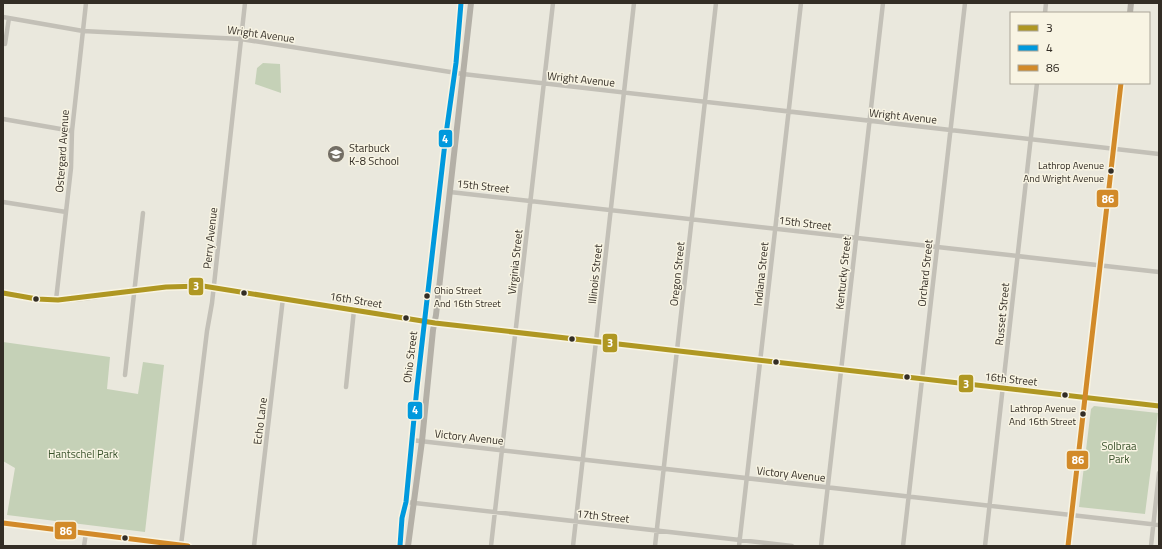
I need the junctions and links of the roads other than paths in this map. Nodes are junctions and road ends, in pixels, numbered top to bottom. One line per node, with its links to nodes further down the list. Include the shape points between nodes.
1 (86, 3): 13 (street, Ostergard Avenue)
2 (245, 3): 14 (street, Perry Avenue)
3 (461, 3): 16 (street, Ohio Street)
4 (470, 3): 17 (street, Ohio Street)
5 (553, 3): 18 (street, Virginia Street)
6 (634, 3): 21 (street, Illinois Street)
7 (716, 3): 22 (street, Oregon Street)
8 (801, 3): 23 (street, Indiana Street)
9 (883, 3): 25 (street, Kentucky Street)
10 (964, 3): 26 (street, Orchard Street)
11 (3, 17): 12 (street, Wright Avenue)
12 (9, 18): 13 (street, Wright Avenue); 15 (street)
13 (83, 31): 14 (street, Wright Avenue); 27 (street, Ostergard Avenue)
14 (241, 39): 16 (street, Wright Avenue); 46 (street, Perry Avenue)
15 (5, 44)
16 (454, 73): 17 (street, Wright Avenue); 28 (street, Ohio Street)
17 (463, 74): 18 (street, Wright Avenue); 30 (street, Ohio Street)
18 (544, 84): 21 (street, Wright Avenue); 34 (street, Virginia Street)
19 (1037, 84): 29 (street, Russet Street)
20 (1122, 84): 31 (street)
21 (624, 93): 22 (street, Wright Avenue); 36 (street, Illinois Street)
22 (705, 102): 23 (street, Wright Avenue); 39 (street, Oregon Street)
23 (788, 112): 25 (street, Wright Avenue); 40 (street, Indiana Street)
24 (3, 119): 27 (street)
25 (869, 121): 26 (street, Wright Avenue); 41 (street, Kentucky Street)
26 (950, 130): 29 (street, Wright Avenue); 42 (street, Orchard Street)
27 (72, 131): 37 (street, Ostergard Avenue)
28 (446, 134): 30 (street); 52 (street, Ohio Street)
29 (1031, 139): 31 (street, Wright Avenue); 43 (street, Russet Street)
30 (456, 140): 33 (street, Ohio Street)
31 (1114, 149): 32 (street, Wright Avenue); 44 (street)
32 (1159, 154)
33 (450, 192): 34 (street, 15th Street); 53 (street, Ohio Street)
34 (530, 201): 36 (street, 15th Street); 54 (street, Virginia Street)
35 (3, 202): 37 (street)
36 (611, 210): 39 (street, 15th Street); 55 (street, Illinois Street)
37 (66, 212): 50 (street, Ostergard Avenue)
38 (143, 213): 47 (street)
39 (692, 219): 40 (street, 15th Street); 56 (street, Oregon Street)
40 (775, 228): 41 (street, 15th Street); 57 (street, Indiana Street)
41 (856, 238): 42 (street, 15th Street); 58 (street, Kentucky Street)
42 (937, 247): 43 (street, 15th Street); 60 (street, Orchard Street)
43 (1018, 256): 44 (street, 15th Street); 62 (street, Russet Street)
44 (1100, 265): 45 (street, 15th Street); 63 (street)
45 (1159, 272)
46 (214, 287): 47 (street, 16th Street, via 175,285); 49 (street, 16th Street); 86 (street, Perry Avenue)
47 (134, 290): 50 (street, 16th Street); 59 (street)
48 (3, 293): 50 (street, 16th Street)
49 (283, 298): 51 (street, 16th Street); 89 (street, Echo Lane)
50 (56, 300)
51 (354, 310): 52 (street, 16th Street); 61 (street)
52 (424, 322): 53 (street, 16th Street); 65 (street, Ohio Street)
53 (435, 323): 54 (street, 16th Street); 66 (street, Ohio Street)
54 (516, 333): 55 (street, 16th Street); 67 (street, Virginia Street)
55 (597, 342): 56 (street, 16th Street); 68 (street, Illinois Street)
56 (678, 351): 57 (street, 16th Street); 69 (street, Oregon Street)
57 (760, 361): 58 (street, 16th Street); 71 (street, Indiana Street)
58 (841, 370): 60 (street, 16th Street); 72 (street, Kentucky Street)
59 (125, 375)
60 (922, 379): 62 (street, 16th Street); 73 (street, Orchard Street)
61 (346, 387)
62 (1003, 388): 63 (street, 16th Street); 76 (street, Russet Street)
63 (1085, 398): 64 (street, 16th Street); 78 (street)
64 (1159, 406)
65 (411, 440): 66 (street, Victory Avenue); 74 (street, Ohio Street)
66 (422, 441): 67 (street, Victory Avenue); 75 (street, Ohio Street)
67 (503, 450): 68 (street, Victory Avenue); 77 (street, Virginia Street)
68 (584, 459): 69 (street, Victory Avenue); 79 (street, Illinois Street)
69 (664, 468): 71 (street, Victory Avenue); 83 (street, Oregon Street)
70 (1159, 473): 81 (street)
71 (747, 478): 72 (street, Victory Avenue); 85 (street, Indiana Street)
72 (828, 487): 73 (street, Victory Avenue); 97 (street, Kentucky Street)
73 (909, 496): 76 (street, Victory Avenue); 98 (street, Orchard Street)
74 (406, 502): 75 (street, 17th Street); 90 (street, Ohio Street)
75 (413, 503): 77 (street, 17th Street); 91 (street, Ohio Street)
76 (990, 505): 78 (street, Victory Avenue); 99 (street, Russet Street)
77 (495, 513): 79 (street, 17th Street); 92 (street, Virginia Street)
78 (1072, 514): 81 (street, Victory Avenue); 100 (street)
79 (576, 522): 83 (street, 17th Street); 93 (street, Illinois Street)
80 (3, 523): 84 (street)
81 (1153, 524): 82 (street, Victory Avenue); 101 (street)
82 (1159, 525)
83 (657, 531): 85 (street, 17th Street); 94 (street, Oregon Street)
84 (86, 533): 86 (street); 87 (street)
85 (740, 540): 95 (street, Indiana Street); 96 (street, 17th Street)
86 (181, 545): 88 (street)
87 (84, 546)
88 (188, 546)
89 (254, 546)
90 (400, 546)
91 (408, 546)
92 (491, 546)
93 (573, 546)
94 (655, 546)
95 (739, 546)
96 (792, 546)
97 (821, 546)
98 (903, 546)
99 (984, 546)
100 (1068, 546)
101 (1150, 546)

